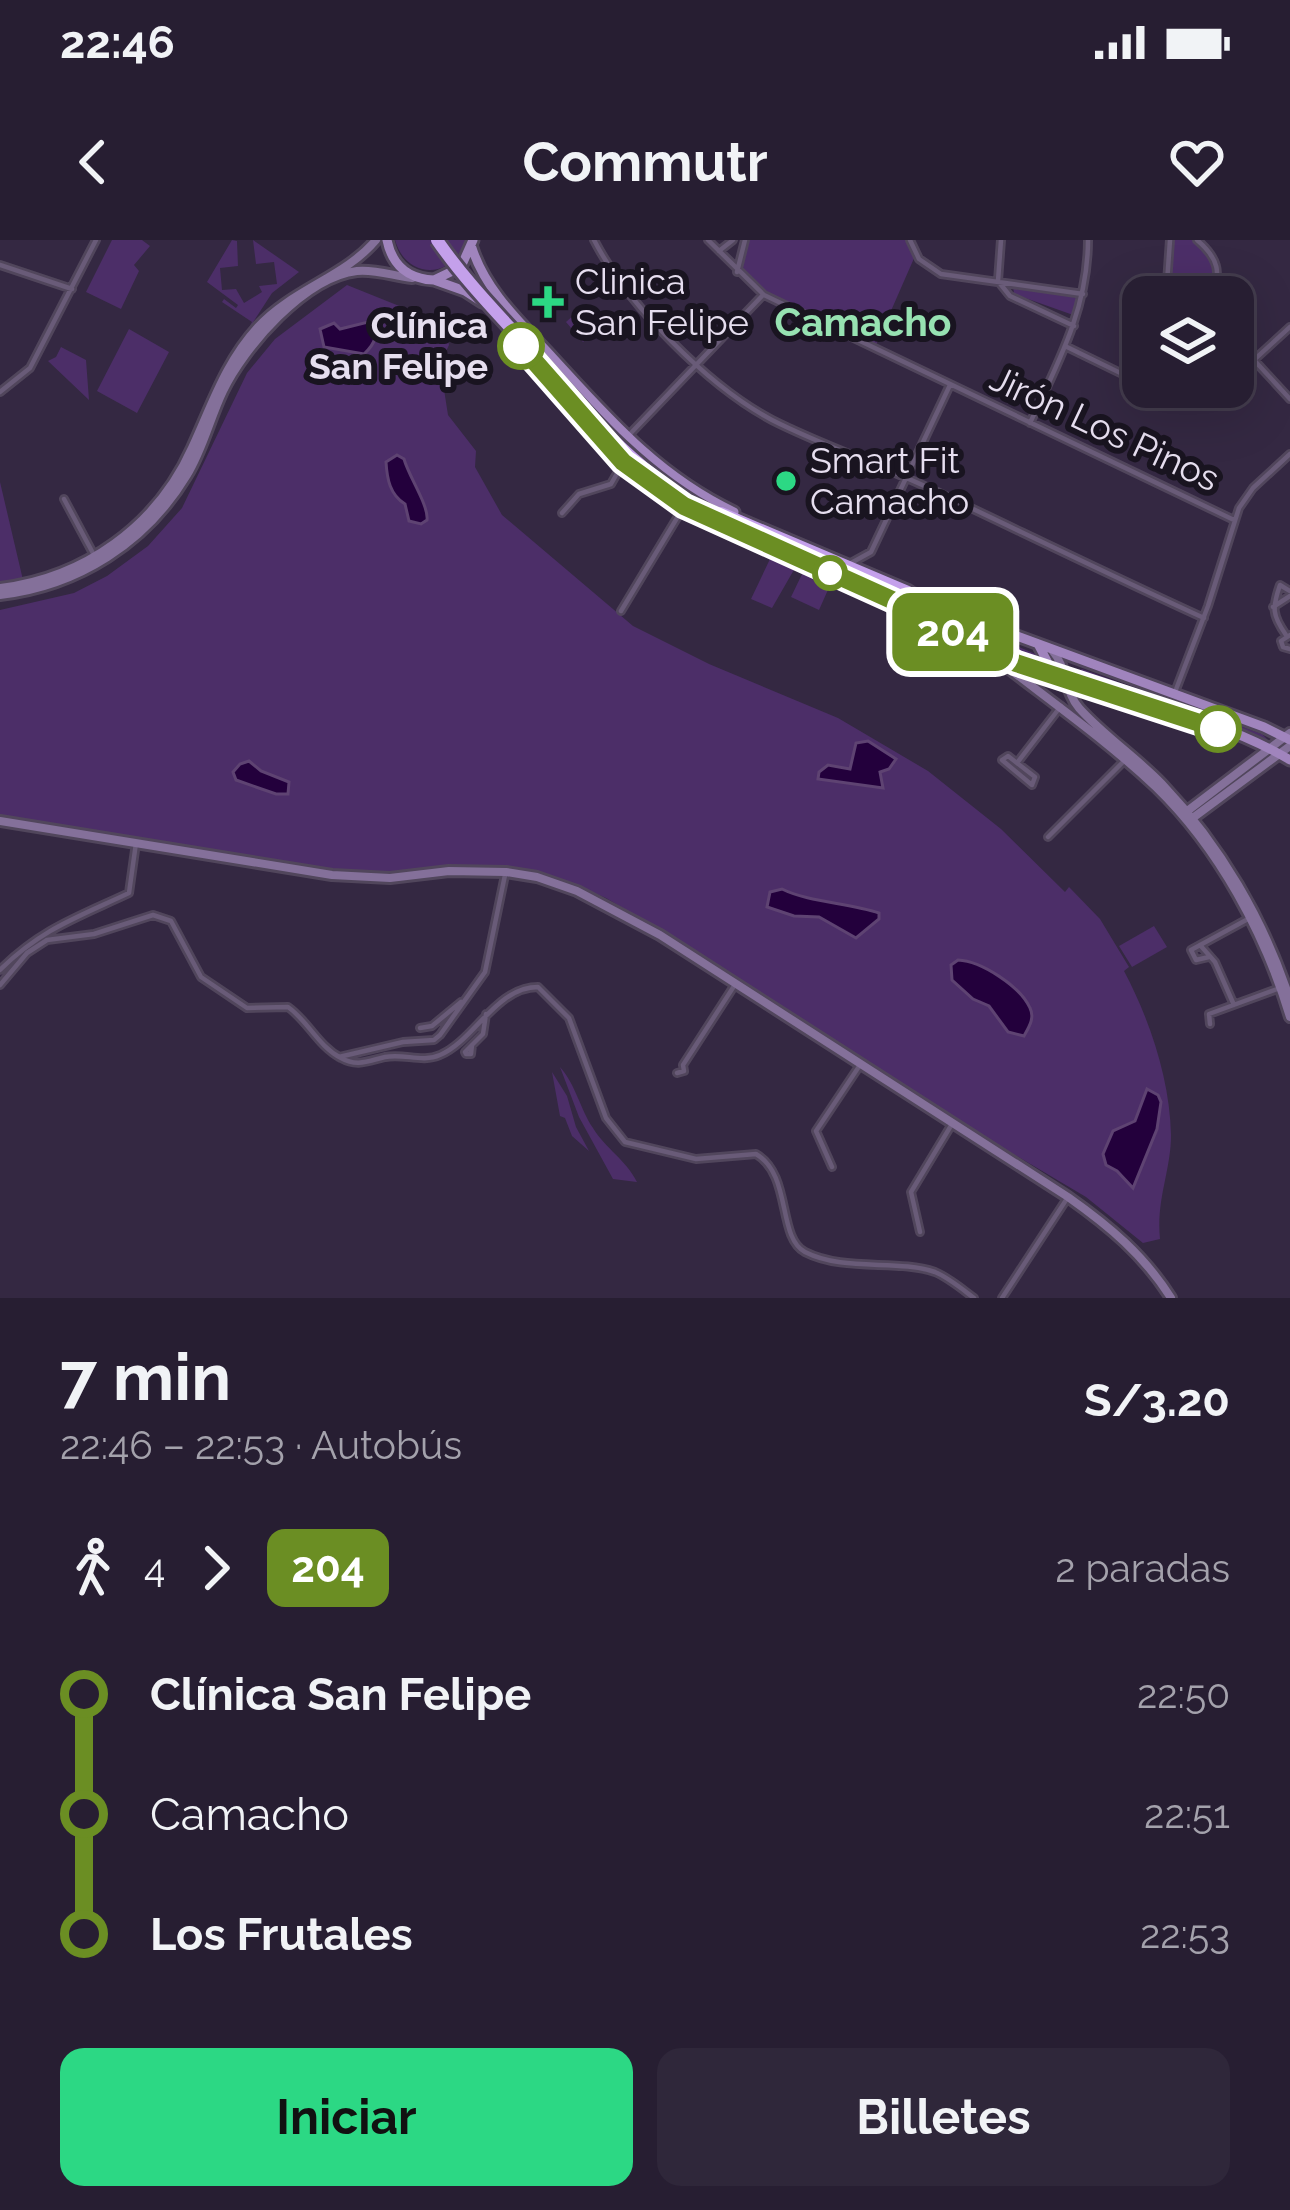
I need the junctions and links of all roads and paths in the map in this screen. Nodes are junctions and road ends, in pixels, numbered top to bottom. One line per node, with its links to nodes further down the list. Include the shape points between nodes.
1 (96, 240): 22 (street)
2 (376, 240): 47 (street, via 260,325 226,370 173,484)
3 (387, 240): 20 (main road, via 395,262)
4 (442, 240): 45 (highway, bridge, via 629,448)
5 (594, 240): 31 (street)
6 (708, 240): 15 (street, Jirón Los Pinos)
7 (734, 240): 15 (street)
8 (746, 240): 17 (street)
9 (910, 240): 21 (street, via 941,274)
10 (1001, 240): 21 (street)
11 (1088, 240): 23 (street)
12 (1171, 240): 18 (street)
13 (1197, 240): 19 (street, via 1215,258)
14 (473, 244): 20 (main road, via 460,267); 27 (main road, via 490,288)
15 (718, 253): 17 (street, Jirón Los Pinos)
16 (0, 265): 22 (street)
17 (737, 272): 24 (street, Jirón Los Pinos)
18 (1168, 276)
19 (1218, 276)
20 (428, 279): 29 (main road, via 480,299); 49 (street, via 350,272 289,308 244,354 188,474 145,529 77,574)
21 (998, 281): 23 (street); 25 (street, via 1010,296)
22 (72, 289): 34 (street, via 30,368)
23 (1083, 294): 25 (street)
24 (764, 295): 31 (street); 33 (street, Jirón Los Pinos)
25 (1075, 326): 28 (street)
26 (1290, 327): 30 (street)
27 (536, 339): 29 (main road); 37 (main road)
28 (1066, 346): 32 (street); 36 (street)
29 (524, 348): 38 (main road)
30 (1254, 360): 35 (street)
31 (695, 366): 37 (street); 41 (street, via 772,419)
32 (1122, 372)
33 (950, 385): 36 (street, Jirón Los Pinos); 41 (street)
34 (0, 392)
35 (1290, 399)
36 (1030, 423): 46 (street, Jirón Los Pinos)
37 (626, 438): 38 (street); 48 (main road, via 696,492)
38 (609, 446): 40 (main road)
39 (1290, 454): 46 (street, via 1249,493)
40 (623, 462): 43 (main road); 44 (street, via 611,484 579,494)
41 (907, 478): 48 (street, via 871,553); 55 (street)
42 (64, 499): 47 (street)
43 (684, 506): 52 (main road); 54 (street)
44 (562, 513)
45 (720, 516): 50 (highway); 52 (highway)
46 (1234, 520): 55 (street)
47 (95, 557): 49 (street)
48 (851, 563): 50 (main road)
49 (0, 592)
50 (908, 592): 57 (main road)
51 (1290, 593): 53 (street); 53 (street, via 1280,585)
52 (892, 600): 58 (main road)
53 (1273, 607): 56 (street)
54 (621, 611)
55 (1204, 618): 63 (street)
56 (1288, 635): 60 (street, via 1281,643)
57 (1038, 644): 59 (main road); 61 (main road, via 1047,661)
58 (985, 649): 61 (main road); 64 (street)
59 (1052, 649): 62 (street); 63 (main road)
60 (1290, 649)
61 (1033, 669): 62 (main road)
62 (1069, 681): 66 (main road); 70 (street, via 1078,707 1141,763)
63 (1173, 696): 65 (main road)
64 (1061, 706): 67 (street); 69 (street)
65 (1289, 739): 66 (street)
66 (1275, 751): 68 (main road); 70 (street)
67 (1125, 760): 70 (street); 72 (street)
68 (1290, 760)
69 (1017, 763): 69 (street, via 1002,760 1032,785 1035,776)
70 (1186, 818): 75 (street); 83 (street, via 1253,909)
71 (0, 821): 73 (street)
72 (1048, 837)
73 (136, 843): 74 (street, via 353,877); 78 (street, via 129,893 49,929)
74 (506, 872): 79 (street, via 577,891); 82 (street, via 485,972)
75 (1250, 918): 76 (street); 81 (street)
76 (1200, 944): 77 (street); 77 (street, via 1191,950 1195,960)
77 (1209, 957): 84 (street)
78 (0, 970)
79 (736, 983): 91 (street); 92 (street)
80 (0, 985): 90 (street, via 46,940 163,916 201,977 247,1008 288,1007)
81 (1280, 988): 84 (street); 86 (street)
82 (466, 1000): 88 (street); 90 (street, via 434,1040)
83 (1290, 1000)
84 (1234, 1005): 87 (street, via 1209,1013)
85 (486, 1014): 89 (street); 90 (street, via 438,1056 355,1064); 97 (street, via 538,987 569,1018 606,1118 625,1142 697,1159 756,1154 776,1175 802,1251 930,1270)
86 (1290, 1017)
87 (1210, 1024)
88 (420, 1028)
89 (472, 1045)
90 (339, 1057)
91 (683, 1065)
92 (860, 1065): 93 (street); 94 (street, via 816,1130)
93 (952, 1124): 95 (street); 96 (street, via 910,1192)
94 (832, 1167)
95 (1068, 1197): 98 (street); 99 (street, via 1124,1239)
96 (920, 1232)
97 (974, 1298)
98 (1002, 1298)
99 (1171, 1298)

